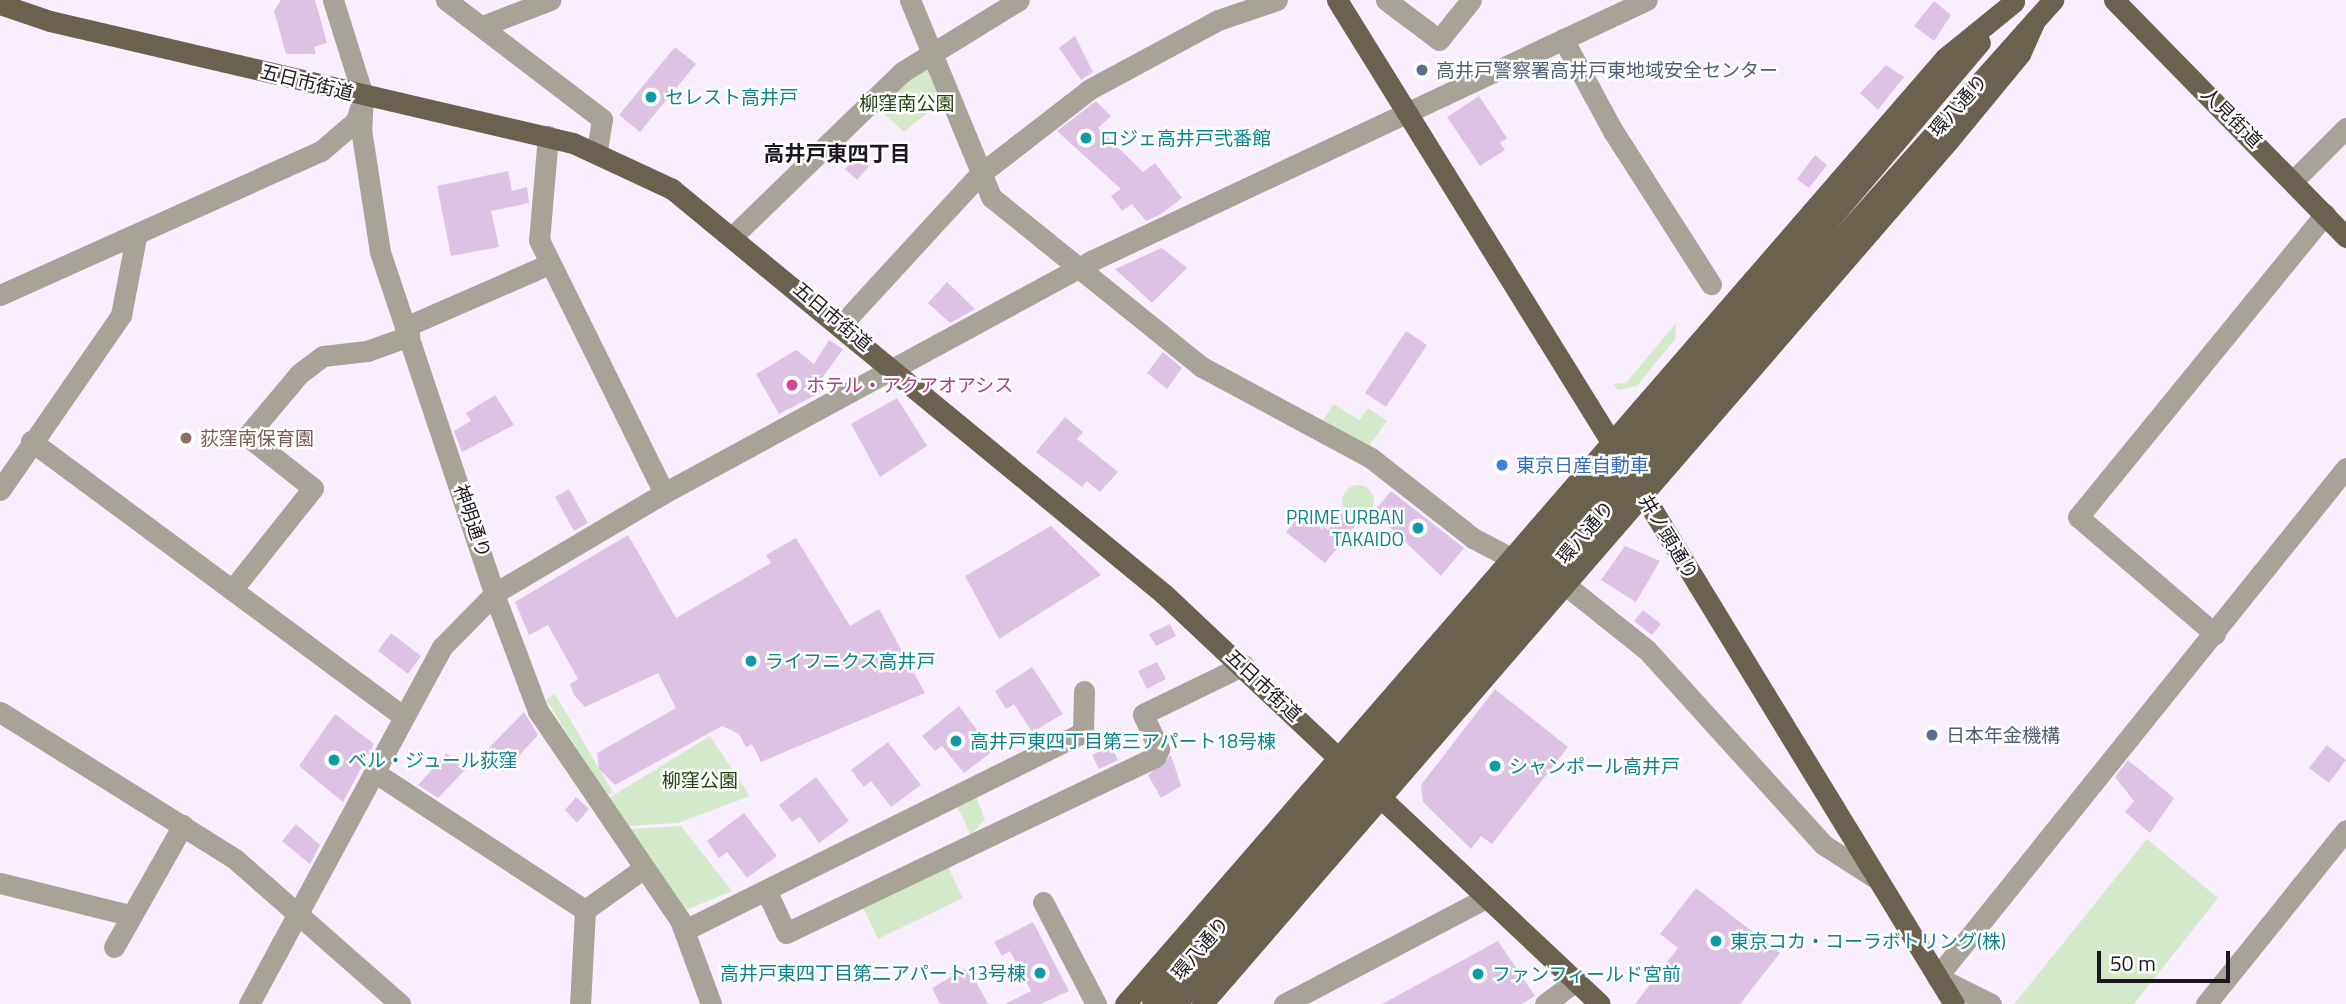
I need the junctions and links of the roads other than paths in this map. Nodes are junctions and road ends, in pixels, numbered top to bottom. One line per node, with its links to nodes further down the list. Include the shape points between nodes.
1 (333, 0): 19 (street, 神明通り)
2 (446, 0): 16 (street)
3 (550, 0): 16 (street)
4 (910, 0): 18 (street)
5 (1019, 0): 18 (street)
6 (1278, 0): 24 (street, via 1218,20 1090,89)
7 (1336, 0): 20 (main road, 井ノ頭通り)
8 (1386, 0): 9 (street, via 1439,40)
9 (1471, 0)
10 (1647, 0): 17 (street)
11 (2053, 0): 15 (main road, 環八通り)
12 (2114, 0): 25 (main road, 人見街道)
13 (2015, 1): 38 (main road, via 1945,58); 68 (main road, 環八通り, bridge)
14 (0, 4): 19 (main road, 五日市街道)
15 (2035, 20): 42 (main road, via 2020,54 1994,86); 68 (main road, 環八通り, bridge)
16 (485, 25): 23 (street, via 602,119)
17 (1563, 39): 20 (street); 32 (street, via 1613,131)
18 (931, 50): 24 (street); 27 (street)
19 (363, 96): 22 (main road, 五日市街道); 28 (street, via 356,121 321,151); 35 (street, 神明通り, via 369,193)
20 (1407, 113): 31 (street); 38 (main road, 井ノ頭通り)
21 (2346, 128): 25 (street)
22 (548, 136): 23 (main road, 五日市街道); 30 (street, via 539,240)
23 (597, 152): 27 (main road, 五日市街道, via 652,176)
24 (979, 175): 31 (street, via 991,197); 34 (street)
25 (2294, 180): 26 (main road, 人見街道)
26 (2325, 214): 29 (main road, 人見街道); 47 (street, via 2078,517)
27 (735, 234): 34 (main road, 五日市街道)
28 (136, 237): 33 (street); 37 (street, via 121,315)
29 (2346, 237)
30 (550, 264): 35 (street); 41 (street)
31 (1075, 270): 36 (street); 43 (street, via 1202,367 1371,458 1473,538)
32 (1711, 284)
33 (0, 295)
34 (842, 324): 36 (main road, 五日市街道)
35 (407, 332): 45 (street, via 368,351 323,356 299,374 247,436 313,488); 46 (street, 神明通り)
36 (897, 368): 41 (street); 48 (main road, 五日市街道)
37 (31, 441): 40 (street); 45 (street)
38 (1611, 442): 42 (main road, 井ノ頭通り); 43 (main road)
39 (2346, 468): 47 (street)
40 (0, 490)
41 (664, 493): 46 (street)
42 (1644, 495): 44 (main road); 58 (main road, 井ノ頭通り)
43 (1509, 557): 52 (main road)
44 (1563, 583): 54 (main road); 58 (street, via 1647,650 1824,845)
45 (232, 590): 51 (street)
46 (495, 593): 51 (street, via 442,647); 57 (street, 神明通り, via 538,711)
47 (2215, 634): 69 (street)
48 (1244, 666): 52 (main road, 五日市街道); 60 (street, via 1143,714 1159,749 1155,757 786,933)
49 (1084, 691): 60 (street, via 1083,733)
50 (0, 712): 55 (street)
51 (403, 716): 53 (street)
52 (1341, 756): 54 (main road, 五日市街道); 76 (main road)
53 (374, 772): 63 (street); 64 (street)
54 (1385, 798): 61 (main road, 五日市街道); 79 (main road)
55 (183, 825): 64 (street); 65 (street)
56 (2346, 830): 85 (street)
57 (644, 868): 63 (street); 66 (street, 神明通り)
58 (1874, 877): 69 (main road, 井ノ頭通り)
59 (0, 883): 65 (street)
60 (766, 890): 66 (street)
61 (1486, 898): 70 (main road, 五日市街道); 80 (street)
62 (1043, 902): 75 (street)
63 (584, 910): 73 (street)
64 (297, 913): 71 (street); 72 (street)
65 (129, 915): 67 (street)
66 (685, 930): 74 (street, 神明通り)
67 (114, 947)
68 (1199, 963): 77 (main road, 環八通り); 78 (main road, 環八通り)
69 (1937, 977): 83 (main road, 井ノ頭通り); 84 (street)
70 (1576, 981): 81 (street); 82 (main road, 五日市街道)
71 (249, 1004)
72 (400, 1004)
73 (580, 1004)
74 (711, 1004)
75 (1096, 1004)
76 (1125, 1004)
77 (1152, 1004)
78 (1176, 1004)
79 (1202, 1004)
80 (1284, 1004)
81 (1545, 1004)
82 (1600, 1004)
83 (1954, 1004)
84 (1991, 1004)
85 (2206, 1004)

